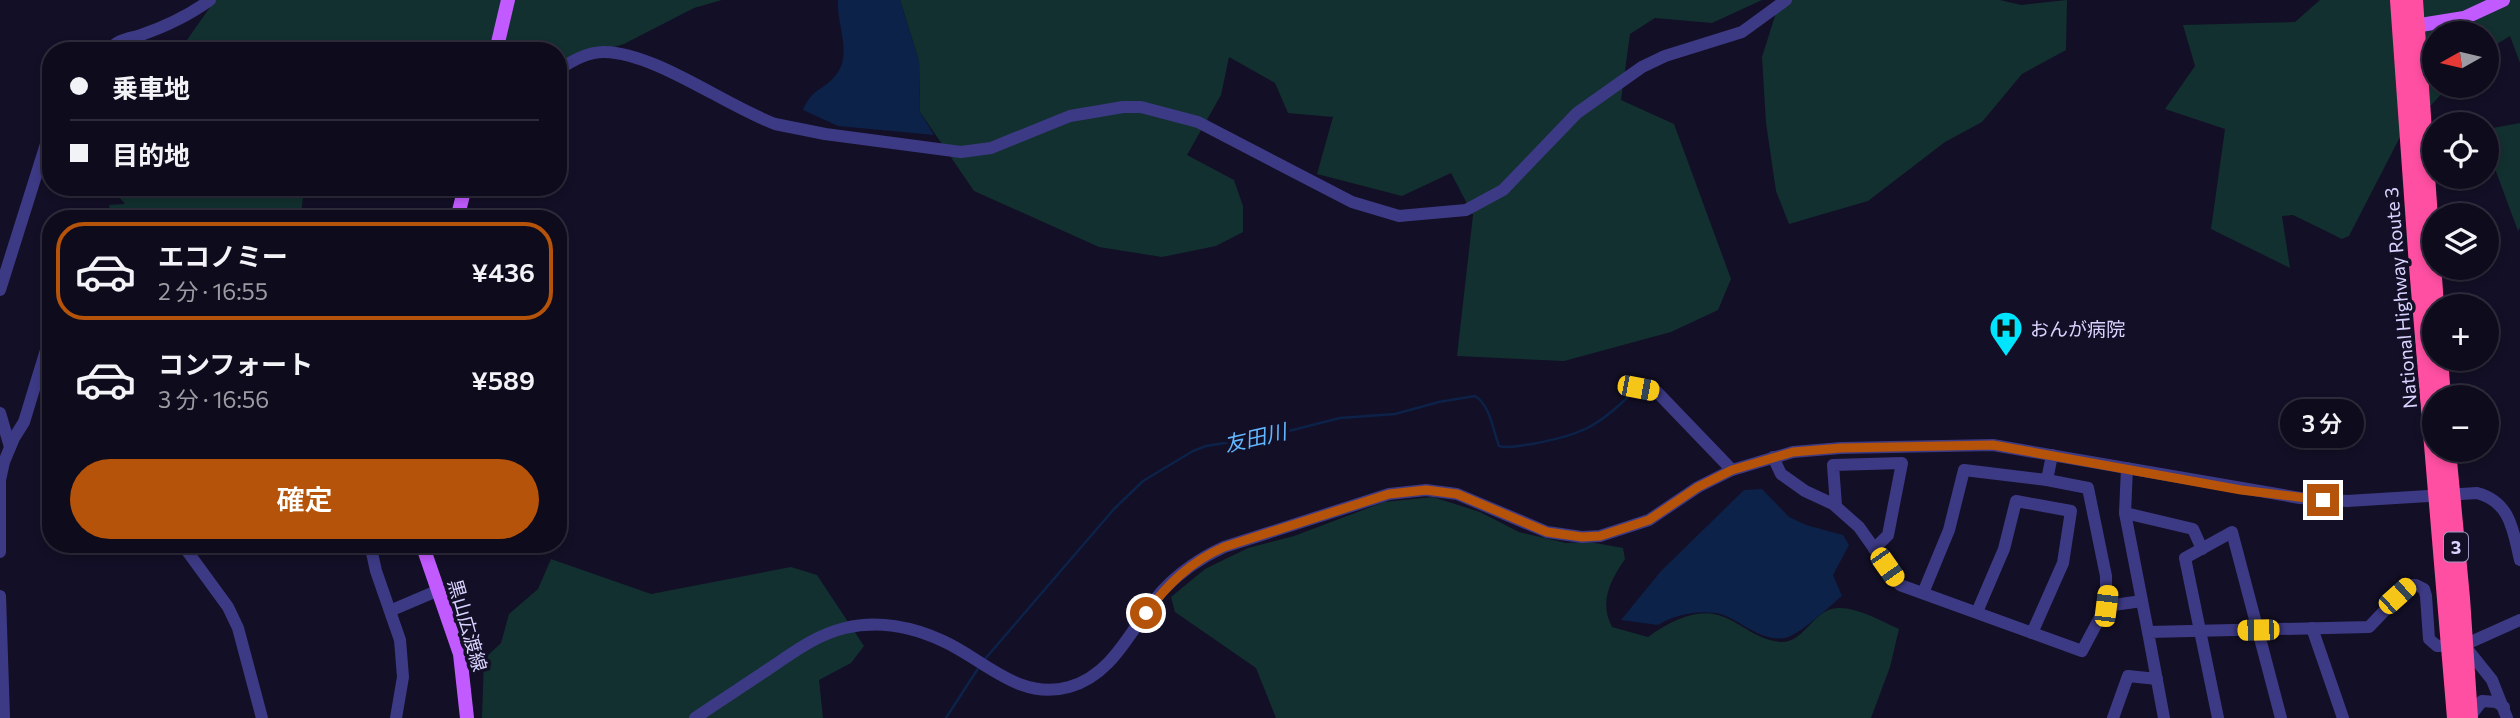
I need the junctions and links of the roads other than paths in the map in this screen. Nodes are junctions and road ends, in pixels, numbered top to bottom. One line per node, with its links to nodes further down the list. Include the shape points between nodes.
1 (210, 0): 8 (street, via 141,35)
2 (508, 0): 9 (main road)
3 (1786, 0): 10 (street, via 1742,32 1642,67 1577,113 1503,190 1466,210 1419,215 1399,216 1352,202 1198,122 1141,107 1070,117 991,148 948,152 775,124 624,54 584,55)
4 (2399, 0): 7 (highway, National Highway Route 3 / 3)
5 (2414, 0): 7 (highway, National Highway Route 3 / 3)
6 (2503, 0): 7 (main road, via 2464,18)
7 (2409, 27): 13 (highway, National Highway Route 3 / 3); 24 (highway, National Highway Route 3 / 3, via 2417,253)
8 (117, 42)
9 (498, 42)
10 (567, 65)
11 (42, 157): 12 (street)
12 (0, 290)
13 (2434, 294)
14 (42, 363): 17 (street, via 24,422)
15 (1638, 388): 22 (street, via 1657,392)
16 (0, 413): 17 (street)
17 (10, 447): 29 (street, via 0,480)
18 (2052, 455): 19 (street, via 1993,445 1933,444); 21 (street); 23 (street)
19 (1773, 457): 22 (street); 25 (street, via 1781,474)
20 (2446, 462): 24 (highway, National Highway Route 3 / 3)
21 (2127, 468): 24 (street, via 2300,498 2347,501); 26 (street)
22 (1732, 470): 54 (street, via 1649,520 1600,536 1547,532 1457,494 1426,490 1389,494 1224,547 1201,557 1162,591 1097,674 1066,688 1033,689 1009,682 944,641 907,627 883,625 846,628 805,643)
23 (2047, 480): 35 (street, via 1964,470 1949,530); 38 (street, via 2088,488 2106,576)
24 (2444, 495): 33 (street, via 2486,495 2504,508); 47 (highway, National Highway Route 3 / 3)
25 (1836, 506): 27 (street); 27 (street, via 1833,465 1902,463 1888,535)
26 (2125, 513): 28 (street, via 2193,529); 37 (street)
27 (1874, 549): 35 (street, via 1900,585)
28 (2202, 549): 43 (street, via 2232,533); 44 (street, via 2185,558)
29 (0, 552)
30 (189, 553): 51 (street, via 239,628)
31 (372, 553): 39 (street)
32 (425, 553): 34 (main road, 黒山広渡線)
33 (2520, 560)
34 (439, 590): 39 (street); 53 (main road, 黒山広渡線, via 460,654)
35 (1923, 593): 40 (street)
36 (0, 596): 50 (street)
37 (2142, 601): 38 (street); 45 (street)
38 (2106, 606): 46 (street, via 2082,651)
39 (392, 610): 52 (street, via 403,677)
40 (1977, 612): 46 (street); 46 (street, via 2004,550 2016,501 2071,511 2063,563)
41 (2520, 620): 47 (street)
42 (2312, 628): 43 (street); 47 (street, via 2370,627 2403,590 2416,584 2426,596 2429,639 2438,646); 59 (street)
43 (2258, 630): 44 (street); 58 (street)
44 (2199, 631): 45 (street); 57 (street)
45 (2148, 632): 48 (street)
46 (2032, 633)
47 (2457, 645): 49 (street, via 2492,680); 60 (highway, National Highway Route 3 / 3); 61 (highway, National Highway Route 3 / 3)
48 (2157, 679): 55 (street, via 2128,676); 56 (street)
49 (2506, 712): 61 (street, via 2489,700 2482,701)
50 (4, 718)
51 (262, 718)
52 (396, 718)
53 (467, 718)
54 (695, 718)
55 (2113, 718)
56 (2164, 718)
57 (2218, 718)
58 (2281, 718)
59 (2343, 718)
60 (2456, 718)
61 (2469, 718)

